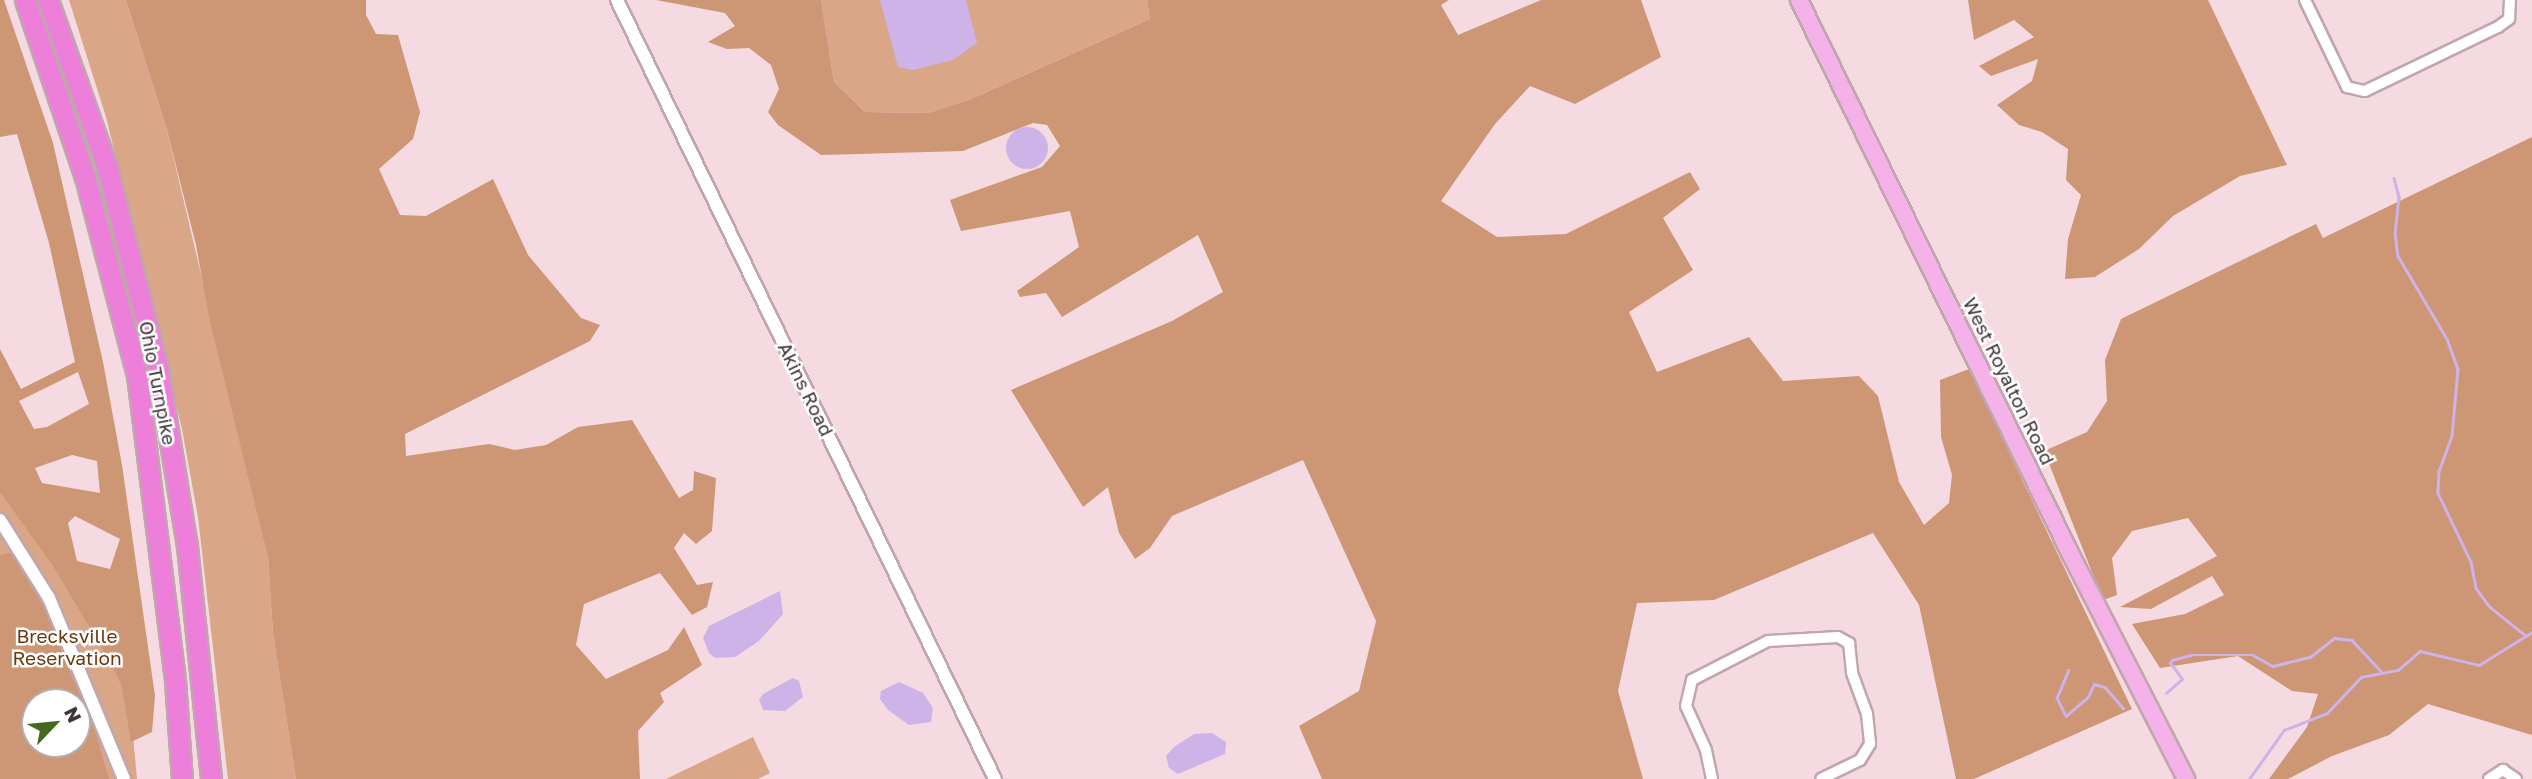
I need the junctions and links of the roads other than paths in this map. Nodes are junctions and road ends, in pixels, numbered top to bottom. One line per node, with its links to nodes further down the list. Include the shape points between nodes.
1 (24, 0): 10 (highway, Ohio Turnpike, via 85,177 137,375 175,680)
2 (48, 0): 11 (highway, Ohio Turnpike, via 107,167 158,369 189,559)
3 (617, 0): 12 (street, Akins Road)
4 (1799, 0): 8 (main road, West Royalton Road)
5 (2305, 0): 6 (street, via 2347,87 2365,91 2509,19)
6 (2510, 0)
7 (0, 520): 9 (street, via 49,598)
8 (2183, 778)
9 (124, 779)
10 (182, 779)
11 (211, 779)
12 (995, 779)
13 (1712, 779): 14 (street, via 1706,750 1686,706 1692,680 1768,640 1838,637 1849,643 1870,744 1860,760)
14 (1821, 779)
15 (2490, 779): 16 (street, via 2502,770)
16 (2516, 779)

